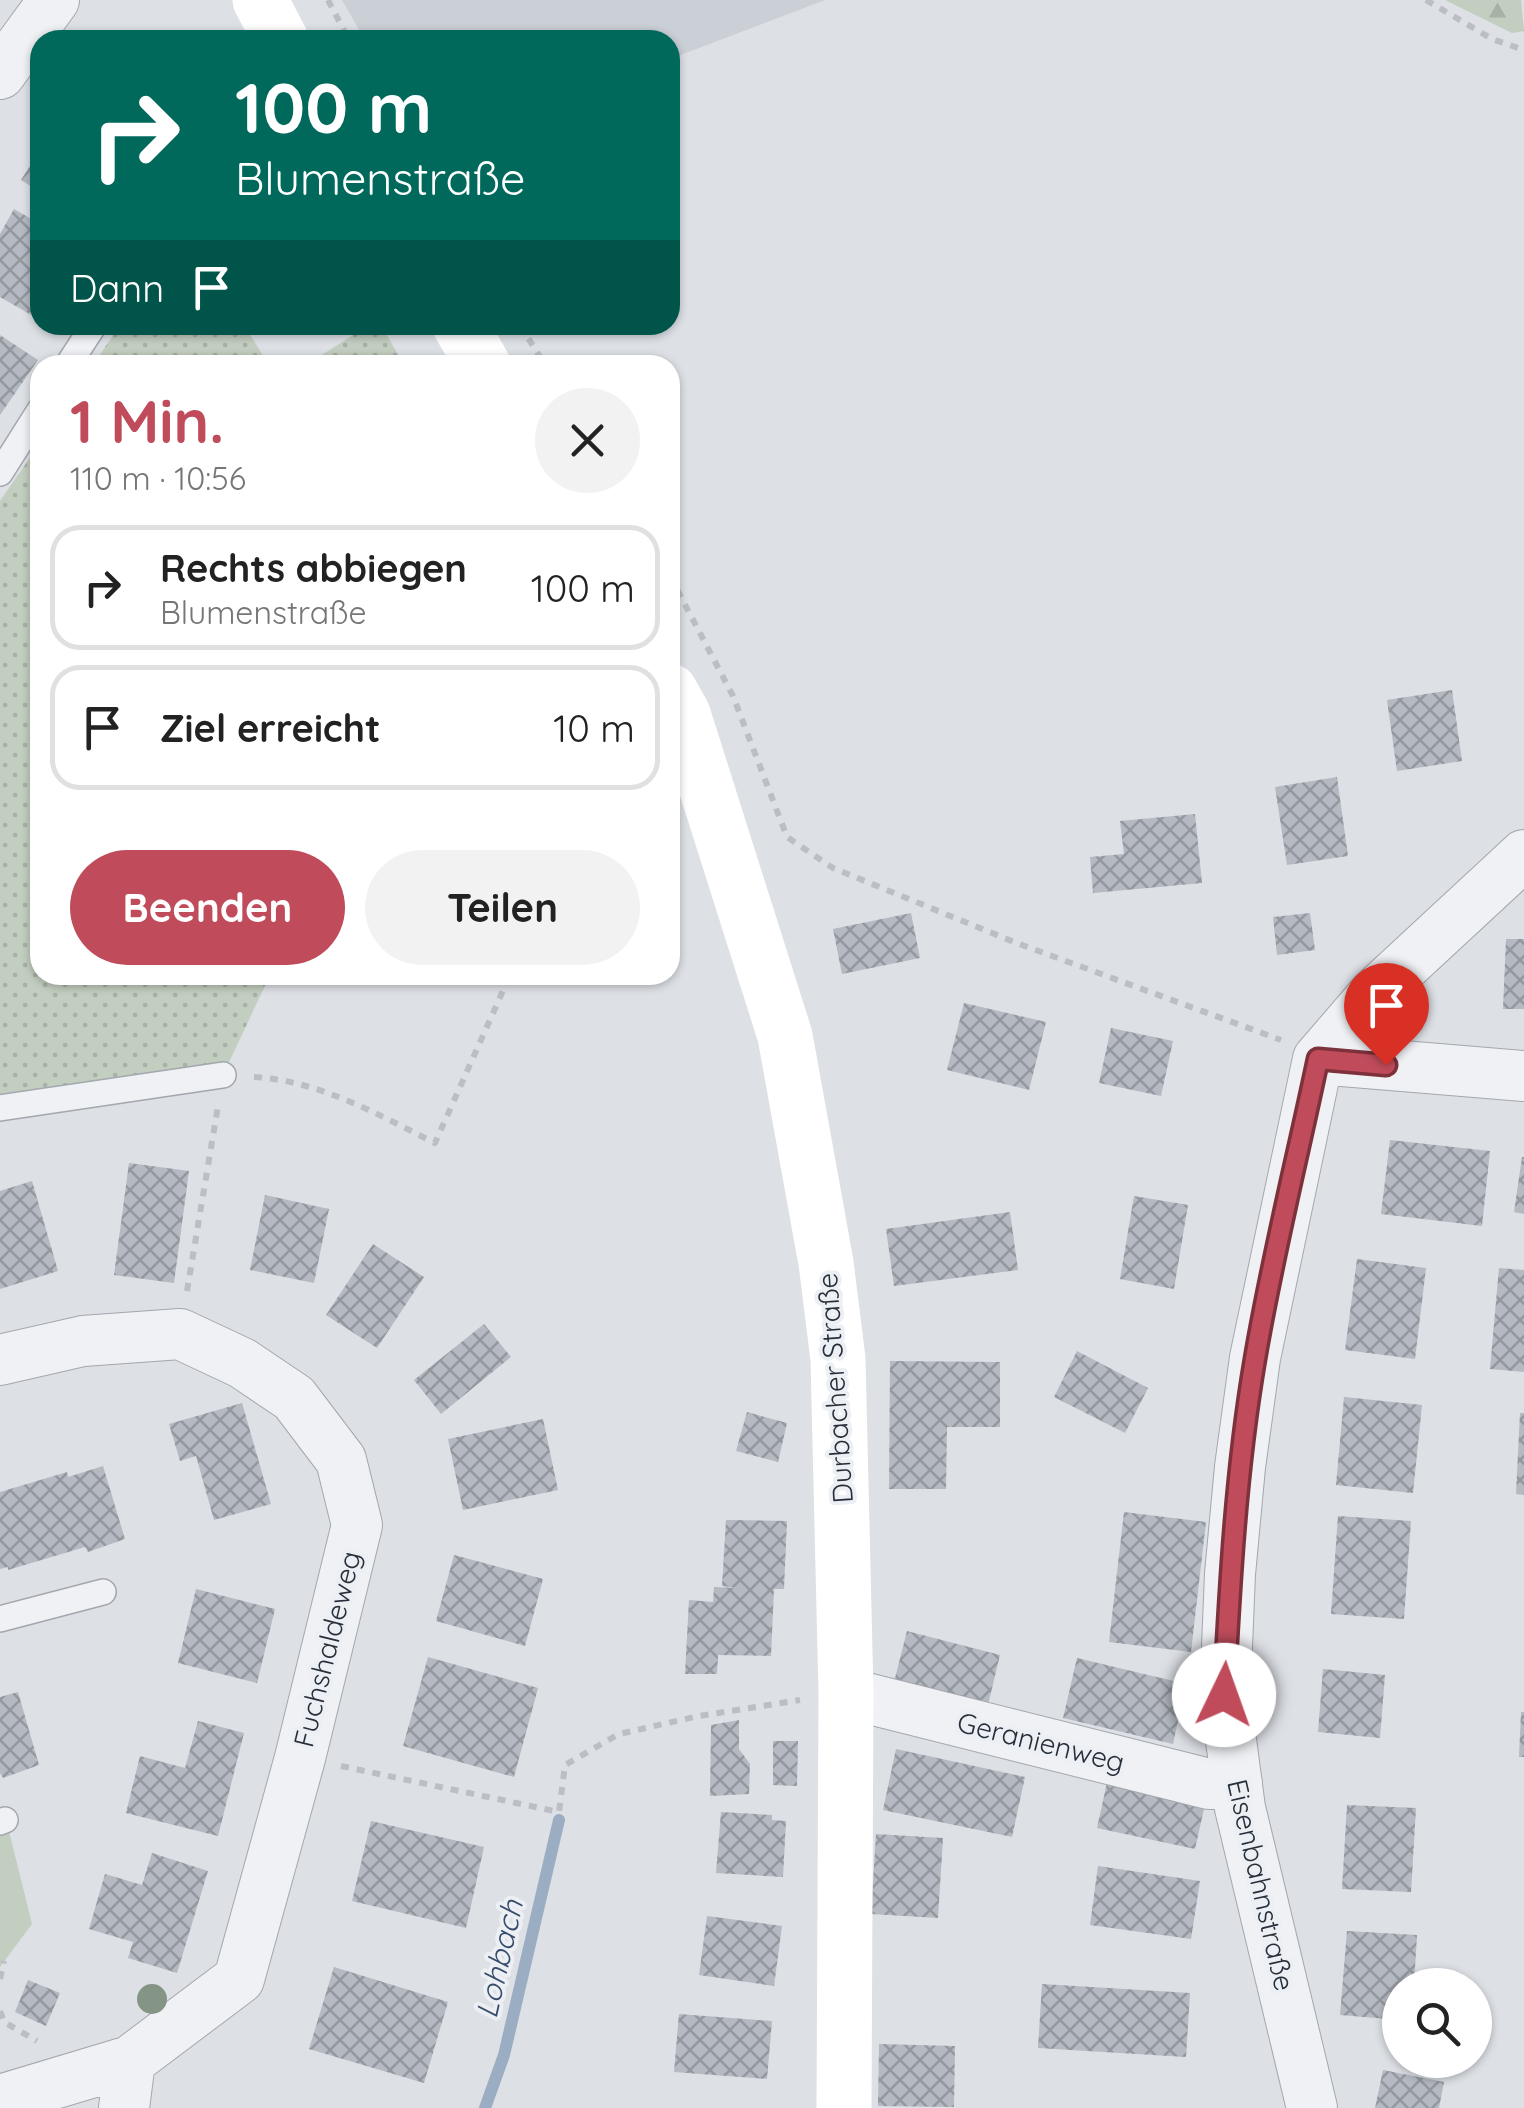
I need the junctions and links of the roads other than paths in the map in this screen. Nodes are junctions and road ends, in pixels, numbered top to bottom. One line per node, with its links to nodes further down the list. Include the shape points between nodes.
1 (54, 0): 3 (street)
2 (260, 0): 4 (street)
3 (32, 30)
4 (275, 30)
5 (30, 33): 6 (street)
6 (0, 74)
7 (30, 426): 8 (lane)
8 (0, 473)
9 (680, 707): 18 (street, Durbacher Straße, via 785,1036 826,1263 838,1358)
10 (1524, 855): 11 (street, Eisenbahnstraße, via 1374,994)
11 (1318, 1059): 13 (street); 19 (street, Eisenbahnstraße, via 1255,1358 1240,1468 1224,1695)
12 (224, 1074): 14 (lane)
13 (1524, 1076)
14 (0, 1108)
15 (0, 1360): 20 (street, Fuchshaldeweg, via 82,1341 180,1334 242,1363 294,1398 341,1460 357,1525 240,1979)
16 (104, 1592): 17 (lane)
17 (0, 1619)
18 (846, 1693): 19 (street, Geranienweg, via 1208,1784); 22 (street, Durbacher Straße)
19 (1237, 1783): 23 (street, Eisenbahnstraße)
20 (127, 2085): 21 (street)
21 (0, 2100)
22 (844, 2108)
23 (1312, 2108)

